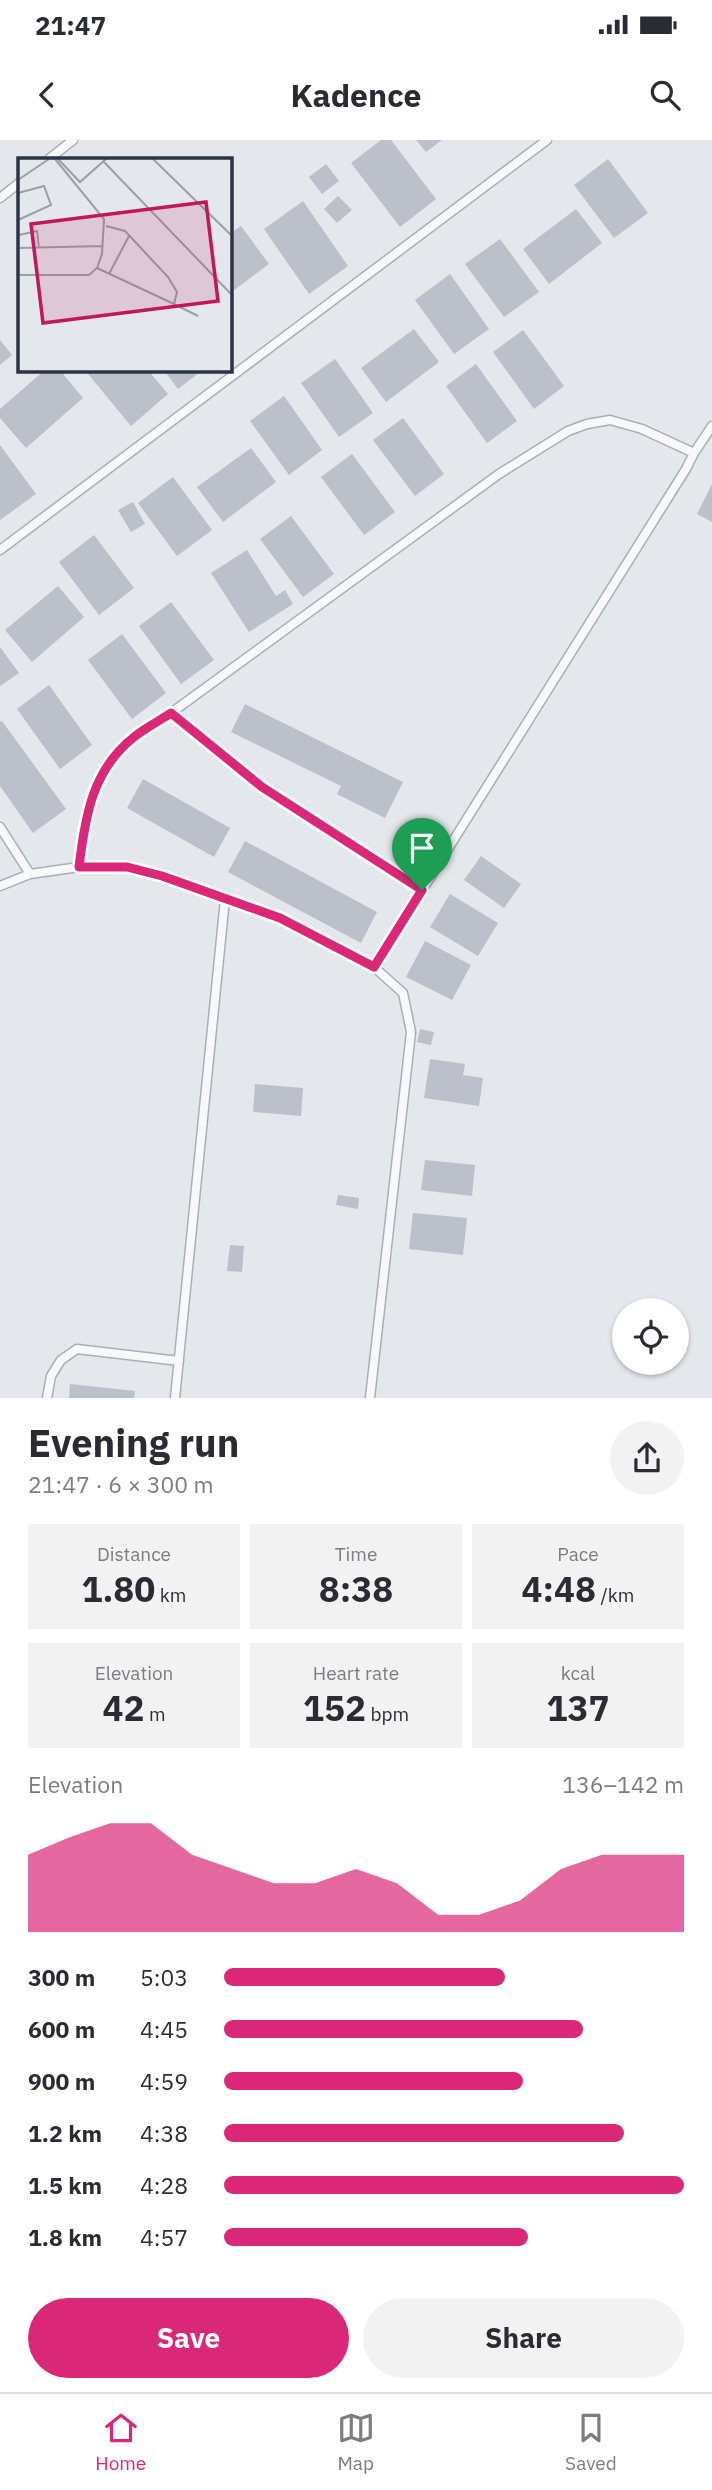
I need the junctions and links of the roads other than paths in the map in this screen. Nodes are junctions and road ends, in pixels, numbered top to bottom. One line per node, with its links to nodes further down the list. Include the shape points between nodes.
1 (73, 140): 3 (lane)
2 (547, 140): 8 (lane)
3 (50, 158)
4 (18, 184): 5 (lane)
5 (0, 198)
6 (712, 426): 7 (lane)
7 (694, 453): 9 (lane, via 610,420 568,431 499,474); 14 (lane)
8 (0, 550)
9 (171, 713): 11 (lane, via 134,737 104,768 89,805); 14 (lane, via 262,787)
10 (0, 827): 12 (lane)
11 (79, 867): 12 (lane); 15 (lane, via 127,867)
12 (30, 874): 13 (lane)
13 (0, 886)
14 (422, 890): 16 (lane)
15 (225, 899): 16 (lane, via 280,918); 17 (lane)
16 (374, 967): 20 (lane, via 403,993 411,1032)
17 (179, 1361): 18 (lane, via 77,1349 61,1360 51,1376); 19 (lane)
18 (47, 1398)
19 (175, 1398)
20 (370, 1398)

